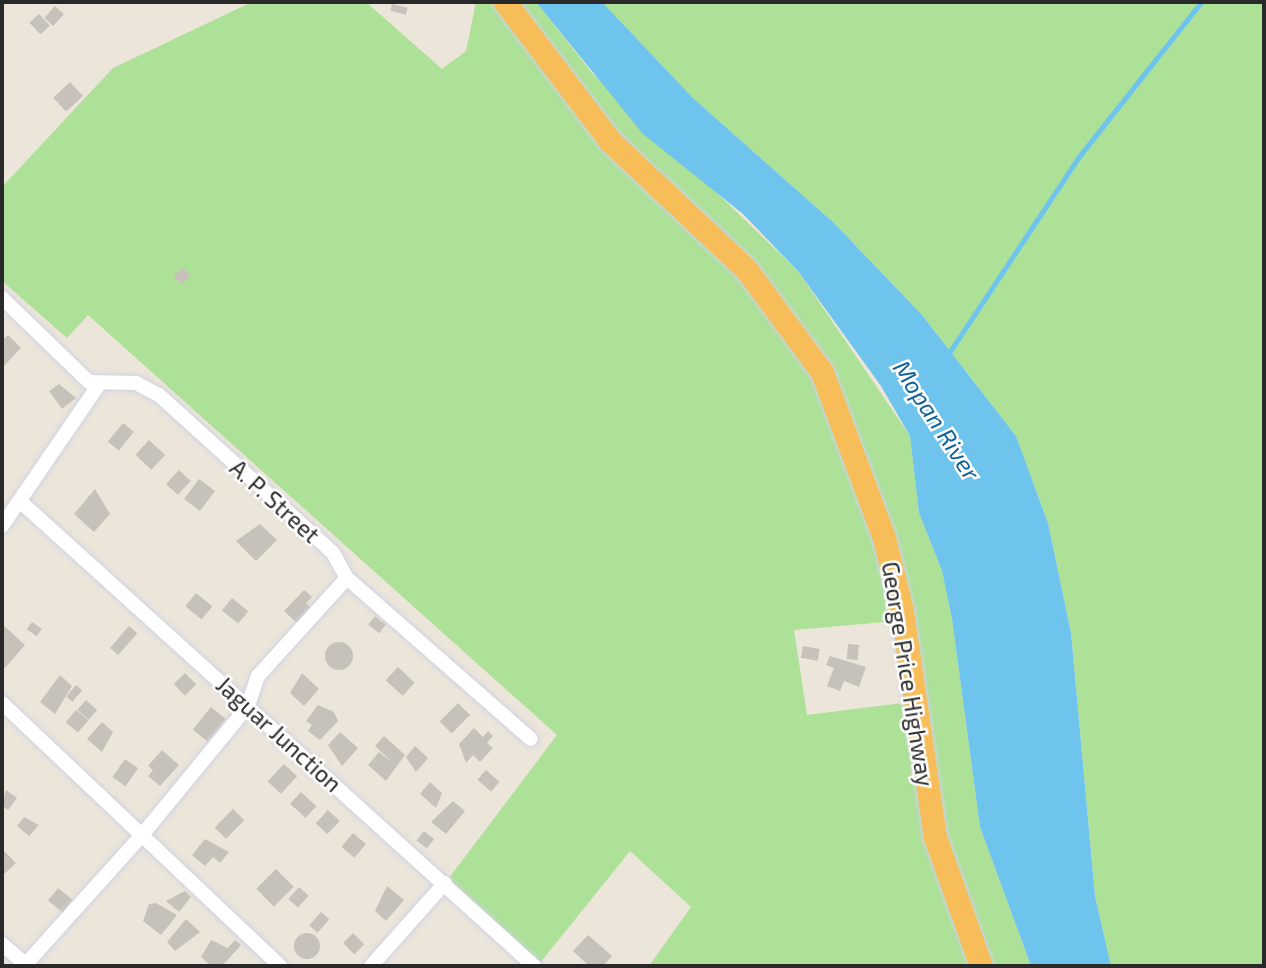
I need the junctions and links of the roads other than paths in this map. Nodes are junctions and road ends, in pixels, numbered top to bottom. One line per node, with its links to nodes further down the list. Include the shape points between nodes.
1 (505, 2): 17 (highway, George Price Highway, via 610,141 746,268 822,372 884,538 902,611 933,828)
2 (2, 298): 3 (street)
3 (98, 386): 4 (street); 6 (street, A. P. Street, via 136,383 159,396 333,553)
4 (22, 503): 5 (street); 8 (street, Jaguar Junction)
5 (2, 526)
6 (347, 578): 8 (street, via 258,676); 9 (street, A. P. Street)
7 (2, 704): 10 (street)
8 (248, 706): 10 (street); 11 (street, Jaguar Junction)
9 (531, 739)
10 (142, 835): 13 (street); 14 (street)
11 (445, 883): 15 (street); 16 (street, Jaguar Junction)
12 (2, 944): 13 (street)
13 (26, 965)
14 (280, 966)
15 (371, 966)
16 (534, 966)
17 (981, 966)

